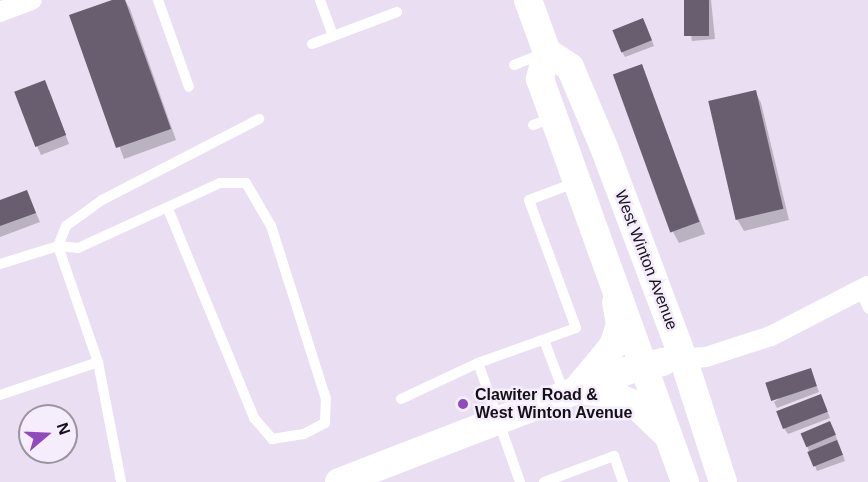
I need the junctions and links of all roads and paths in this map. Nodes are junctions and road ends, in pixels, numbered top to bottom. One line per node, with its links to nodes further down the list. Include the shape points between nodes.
1 (32, 0): 5 (street)
2 (158, 0): 11 (lane)
3 (320, 0): 7 (lane)
4 (528, 0): 9 (street)
5 (0, 12)
6 (397, 12): 7 (lane)
7 (333, 36): 8 (lane)
8 (312, 44)
9 (547, 52): 10 (lane); 13 (street, via 540,79 543,122); 21 (street, West Winton Avenue, via 570,67)
10 (514, 65)
11 (189, 87)
12 (259, 119): 15 (lane, via 102,201 66,226)
13 (578, 181): 17 (street); 20 (lane, via 529,200 576,328)
14 (168, 209): 14 (lane, via 220,183 246,183 271,226 326,399 325,423 304,434 272,439 254,418); 15 (lane, via 78,248)
15 (58, 246): 16 (lane); 22 (lane)
16 (0, 264)
17 (612, 275): 24 (street); 25 (street, via 620,324 613,346)
18 (864, 288): 19 (lane); 21 (street, via 771,336 706,357)
19 (868, 308)
20 (544, 340): 23 (lane); 25 (lane)
21 (683, 358): 24 (street); 36 (street, West Winton Avenue)
22 (98, 362): 26 (lane); 30 (lane)
23 (478, 363): 27 (lane); 28 (lane)
24 (645, 365): 25 (street); 29 (street)
25 (571, 392): 28 (street); 29 (street, via 610,394 636,405 653,418)
26 (0, 395)
27 (401, 399)
28 (499, 420): 31 (street); 32 (lane)
29 (672, 442): 35 (street)
30 (121, 482)
31 (339, 482)
32 (520, 482)
33 (544, 482): 34 (lane, via 614,456)
34 (623, 482)
35 (686, 482)
36 (723, 482)

